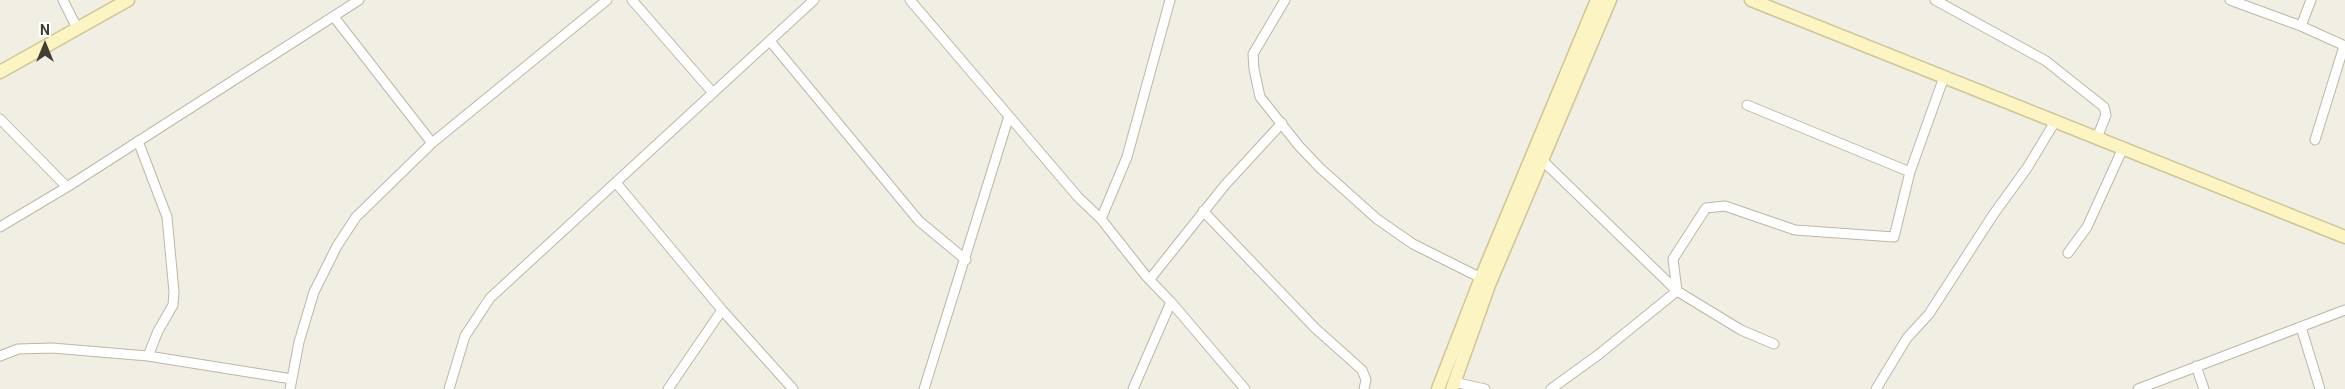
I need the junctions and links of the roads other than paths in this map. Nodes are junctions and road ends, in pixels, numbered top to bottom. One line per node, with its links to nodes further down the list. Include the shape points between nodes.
1 (63, 0): 18 (street)
2 (128, 0): 18 (main road)
3 (359, 0): 16 (street)
4 (607, 0): 32 (street)
5 (632, 0): 23 (street)
6 (814, 0): 19 (street)
7 (910, 0): 25 (street)
8 (1170, 0): 39 (street, via 1127,157)
9 (1285, 0): 28 (street, via 1252,60 1260,97)
10 (1597, 0): 44 (main road)
11 (1610, 0): 34 (main road)
12 (1751, 0): 22 (main road)
13 (1935, 0): 29 (street, via 2046,61 2104,107 2106,116)
14 (2230, 0): 17 (street)
15 (2311, 0): 17 (street)
16 (334, 17): 31 (street); 32 (street)
17 (2301, 26): 20 (street)
18 (77, 28): 21 (main road)
19 (770, 41): 23 (street); 43 (street, via 919,222)
20 (2344, 46): 30 (street)
21 (0, 72)
22 (1944, 78): 27 (main road); 35 (street)
23 (713, 94): 36 (street)
24 (1747, 105): 35 (street)
25 (1009, 116): 39 (street, via 1078,197); 43 (street)
26 (0, 119): 37 (street)
27 (2056, 120): 29 (main road); 68 (street, via 1929,314 1907,338)
28 (1282, 123): 38 (street); 44 (street, via 1320,168 1377,219 1413,244)
29 (2097, 138): 33 (main road)
30 (2315, 140)
31 (138, 141): 37 (street); 53 (street, via 167,217 174,292 173,305)
32 (432, 143): 55 (street, via 356,217 336,246 314,292)
33 (2123, 148): 41 (main road); 42 (street, via 2087,227)
34 (1542, 160): 46 (street); 56 (main road, via 1488,285)
35 (1910, 172): 46 (street, via 1894,237 1795,230 1725,206 1706,208 1673,259)
36 (617, 184): 48 (street); 58 (street, via 490,298 465,336)
37 (67, 187): 40 (street)
38 (1203, 211): 45 (street); 64 (street, via 1315,328 1362,370 1366,380)
39 (1101, 218): 45 (street)
40 (0, 227)
41 (2345, 237)
42 (2068, 253)
43 (966, 260): 61 (street)
44 (1481, 278): 65 (main road)
45 (1150, 279): 47 (street)
46 (1677, 290): 51 (street, via 1742,330); 67 (street)
47 (1171, 302): 62 (street); 63 (street)
48 (722, 310): 59 (street); 60 (street)
49 (2345, 310): 50 (street)
50 (2300, 327): 54 (street); 71 (street)
51 (1774, 344)
52 (0, 356): 53 (street, via 18,349 52,348)
53 (148, 356): 55 (street)
54 (2196, 366): 69 (street); 70 (street)
55 (292, 379): 57 (street)
56 (1453, 385): 66 (street)
57 (290, 389)
58 (449, 389)
59 (668, 389)
60 (793, 389)
61 (924, 389)
62 (1133, 389)
63 (1245, 389)
64 (1364, 389)
65 (1438, 389)
66 (1485, 389)
67 (1551, 389)
68 (1876, 389)
69 (2138, 389)
70 (2204, 389)
71 (2320, 389)

